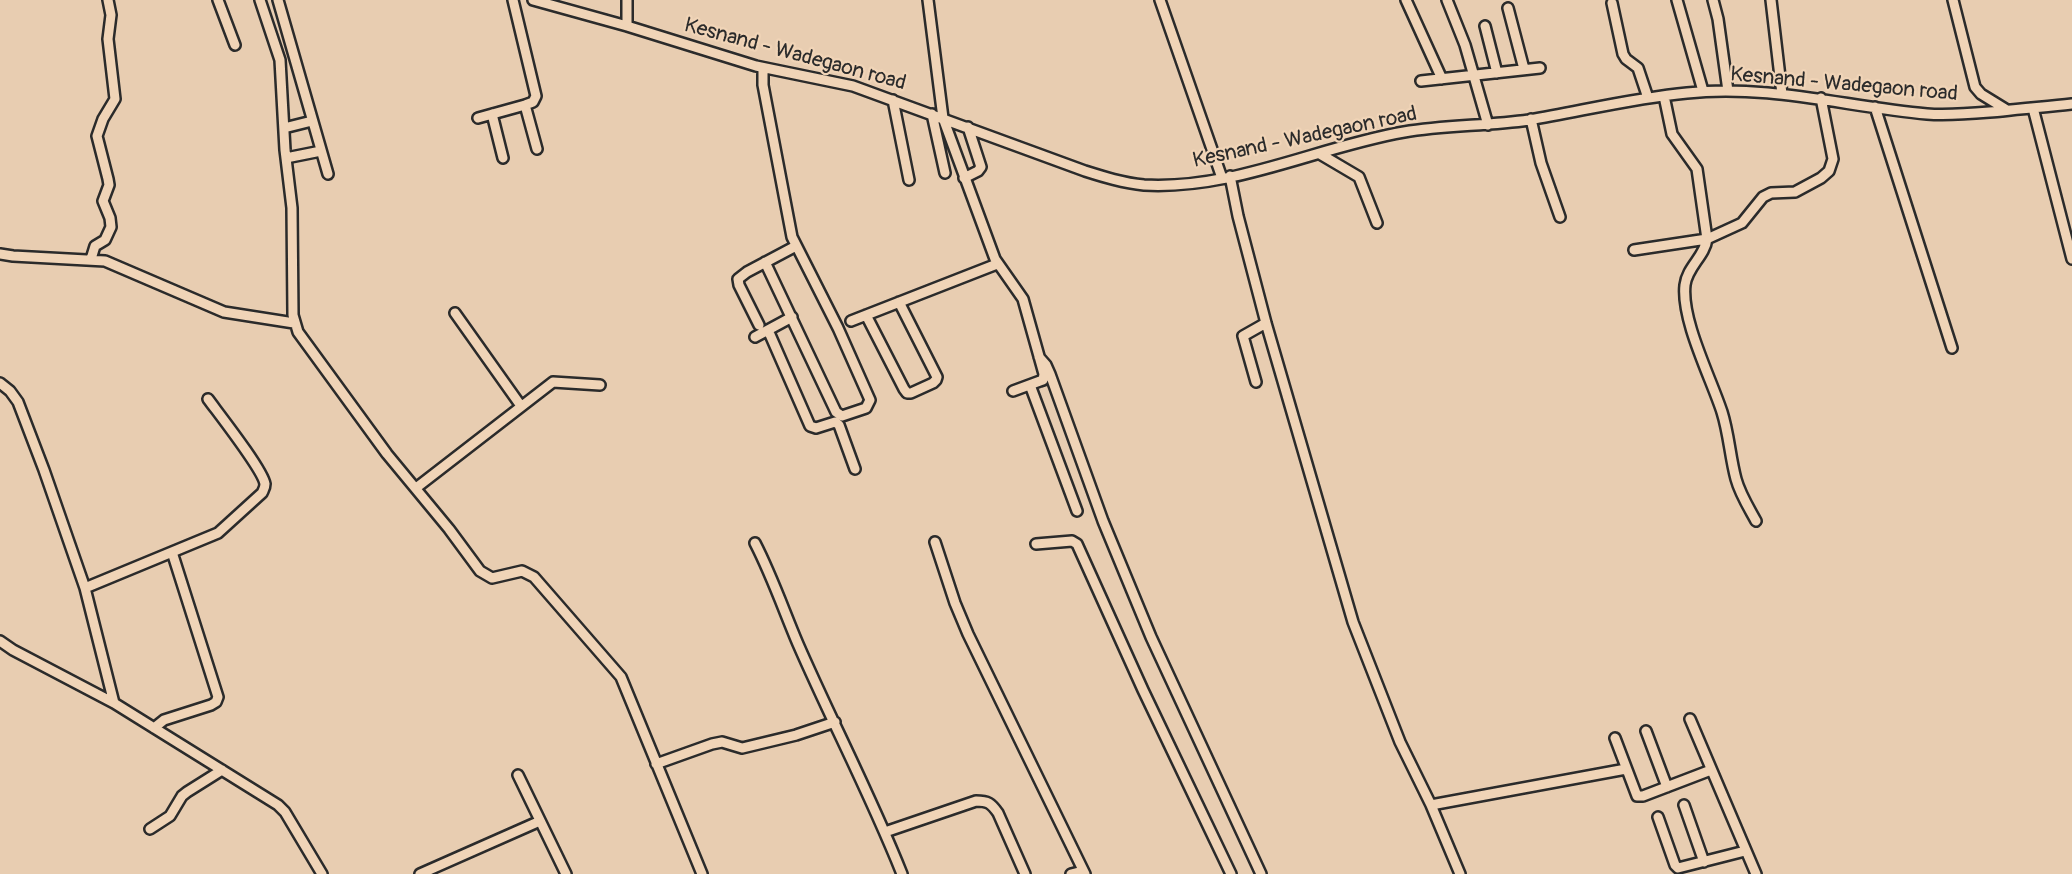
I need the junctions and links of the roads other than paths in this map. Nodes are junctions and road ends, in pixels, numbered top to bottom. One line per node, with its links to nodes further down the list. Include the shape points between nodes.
1 (108, 0): 67 (street, via 114,99 97,136 109,185 103,201 111,226 105,240 95,246)
2 (218, 0): 20 (street)
3 (260, 0): 22 (street)
4 (278, 0): 21 (street)
5 (513, 0): 38 (street, via 536,96)
6 (533, 0): 18 (street, Kesnand - Wadegaon road)
7 (627, 0): 18 (street)
8 (928, 0): 45 (street)
9 (1161, 0): 58 (street)
10 (1406, 0): 28 (street)
11 (1447, 0): 27 (street)
12 (1677, 0): 30 (street)
13 (1713, 0): 31 (street)
14 (1771, 0): 32 (street)
15 (1953, 0): 41 (street, via 1975,87)
16 (1612, 3): 34 (street, via 1623,54 1638,68)
17 (1508, 8): 25 (street)
18 (627, 26): 23 (street, Kesnand - Wadegaon road)
19 (1485, 26): 26 (street)
20 (235, 45)
21 (293, 50): 22 (street); 47 (street)
22 (279, 56): 50 (street)
23 (763, 68): 36 (street, Kesnand - Wadegaon road, via 853,86); 64 (street, via 763,85)
24 (1540, 68): 25 (street)
25 (1524, 69): 26 (street)
26 (1497, 73): 27 (street)
27 (1474, 76): 28 (street); 48 (street)
28 (1442, 79): 29 (street)
29 (1421, 81)
30 (1703, 91): 31 (street, Kesnand - Wadegaon road); 33 (street, Kesnand - Wadegaon road)
31 (1728, 91): 32 (street, Kesnand - Wadegaon road)
32 (1782, 94): 35 (street, Kesnand - Wadegaon road)
33 (1664, 96): 34 (street, Kesnand - Wadegaon road); 63 (street, via 1672,134 1697,169)
34 (1648, 98): 46 (street, Kesnand - Wadegaon road)
35 (1821, 98): 39 (street, Kesnand - Wadegaon road); 63 (street, via 1833,159 1829,171 1795,192 1762,197 1742,224)
36 (893, 100): 43 (street, Kesnand - Wadegaon road); 60 (street)
37 (2072, 104): 40 (street, Kesnand - Wadegaon road)
38 (525, 105): 42 (street); 51 (street)
39 (1875, 108): 41 (street, Kesnand - Wadegaon road, via 1953,115); 81 (street)
40 (2033, 108): 41 (street, Kesnand - Wadegaon road); 68 (street)
41 (2007, 110)
42 (492, 114): 44 (street); 55 (street)
43 (932, 114): 45 (street, Kesnand - Wadegaon road); 56 (street)
44 (478, 118)
45 (942, 118): 49 (street, Kesnand - Wadegaon road); 59 (street)
46 (1531, 119): 48 (street, Kesnand - Wadegaon road); 61 (street)
47 (312, 121): 50 (street); 52 (street)
48 (1488, 125): 53 (street, Kesnand - Wadegaon road, via 1405,132)
49 (968, 127): 58 (street, Kesnand - Wadegaon road, via 1113,180 1161,185); 59 (street, via 981,167)
50 (284, 128): 54 (street)
51 (537, 149)
52 (321, 151): 54 (street); 57 (street)
53 (1320, 154): 58 (street, Kesnand - Wadegaon road); 62 (street, via 1359,177)
54 (286, 158): 77 (street, via 292,208)
55 (503, 158)
56 (945, 173)
57 (328, 174)
58 (1226, 177): 76 (street)
59 (964, 178): 70 (street)
60 (909, 180)
61 (1560, 217)
62 (1377, 223)
63 (1707, 240): 65 (street); 94 (street, via 1687,278 1687,306 1726,426 1736,478)
64 (796, 246): 69 (street); 90 (street, via 870,400 866,408)
65 (1634, 250)
66 (0, 254): 67 (street)
67 (91, 259): 77 (street, via 114,264 224,312)
68 (2072, 259)
69 (765, 262): 74 (street); 78 (street, via 738,279)
70 (997, 264): 71 (street); 82 (street, via 1023,299)
71 (899, 302): 73 (street); 73 (street, via 937,377 933,383 911,393 904,389)
72 (454, 313): 89 (street)
73 (866, 315): 75 (street)
74 (792, 316): 79 (street); 90 (street)
75 (851, 321)
76 (1266, 322): 83 (street, via 1243,338); 113 (street, via 1353,622 1400,742)
77 (294, 323): 92 (street, via 352,409)
78 (759, 325)
79 (768, 330): 80 (street); 90 (street, via 810,426 816,428)
80 (755, 337)
81 (1952, 348)
82 (1040, 357): 86 (street, via 1044,377); 130 (street, via 1050,374 1103,521 1151,637)
83 (1256, 382)
84 (0, 383): 99 (street, via 18,402)
85 (600, 385): 89 (street, via 553,382)
86 (1030, 385): 87 (street); 93 (street)
87 (1013, 391)
88 (208, 399): 98 (street, via 258,469 265,487 226,528)
89 (521, 406): 92 (street)
90 (839, 419): 91 (street)
91 (855, 469)
92 (416, 488): 107 (street, via 480,571 492,578 522,571 534,577 616,670)
93 (1077, 510)
94 (1756, 521)
95 (936, 542): 121 (street, via 968,634)
96 (755, 543): 103 (street)
97 (1036, 544): 129 (street, via 1077,544)
98 (172, 552): 99 (street); 104 (street, via 218,697 211,705 164,720)
99 (85, 588): 101 (street)
100 (0, 641): 101 (street)
101 (114, 703): 104 (street)
102 (1690, 719): 110 (street)
103 (835, 722): 107 (street, via 742,748 722,742 712,744); 118 (street)
104 (154, 728): 109 (street)
105 (1646, 731): 112 (street)
106 (1615, 738): 108 (street)
107 (656, 764): 125 (street)
108 (1626, 769): 112 (street, via 1637,796); 113 (street)
109 (222, 770): 117 (street, via 182,796 171,816); 122 (street, via 285,812)
110 (1711, 770): 112 (street); 119 (street)
111 (518, 775): 116 (street)
112 (1667, 787)
113 (1431, 805): 131 (street)
114 (1684, 805): 120 (street)
115 (1658, 817): 120 (street, via 1676,867)
116 (540, 821): 123 (street); 124 (street)
117 (150, 829)
118 (885, 832): 126 (street); 127 (street, via 976,801 987,801 998,813)
119 (1745, 850): 120 (street); 132 (street)
120 (1704, 862)
121 (1084, 872): 128 (street)
122 (322, 874)
123 (420, 874)
124 (566, 874)
125 (702, 874)
126 (902, 874)
127 (1025, 874)
128 (1071, 874)
129 (1231, 874)
130 (1261, 874)
131 (1460, 874)
132 (1756, 874)

